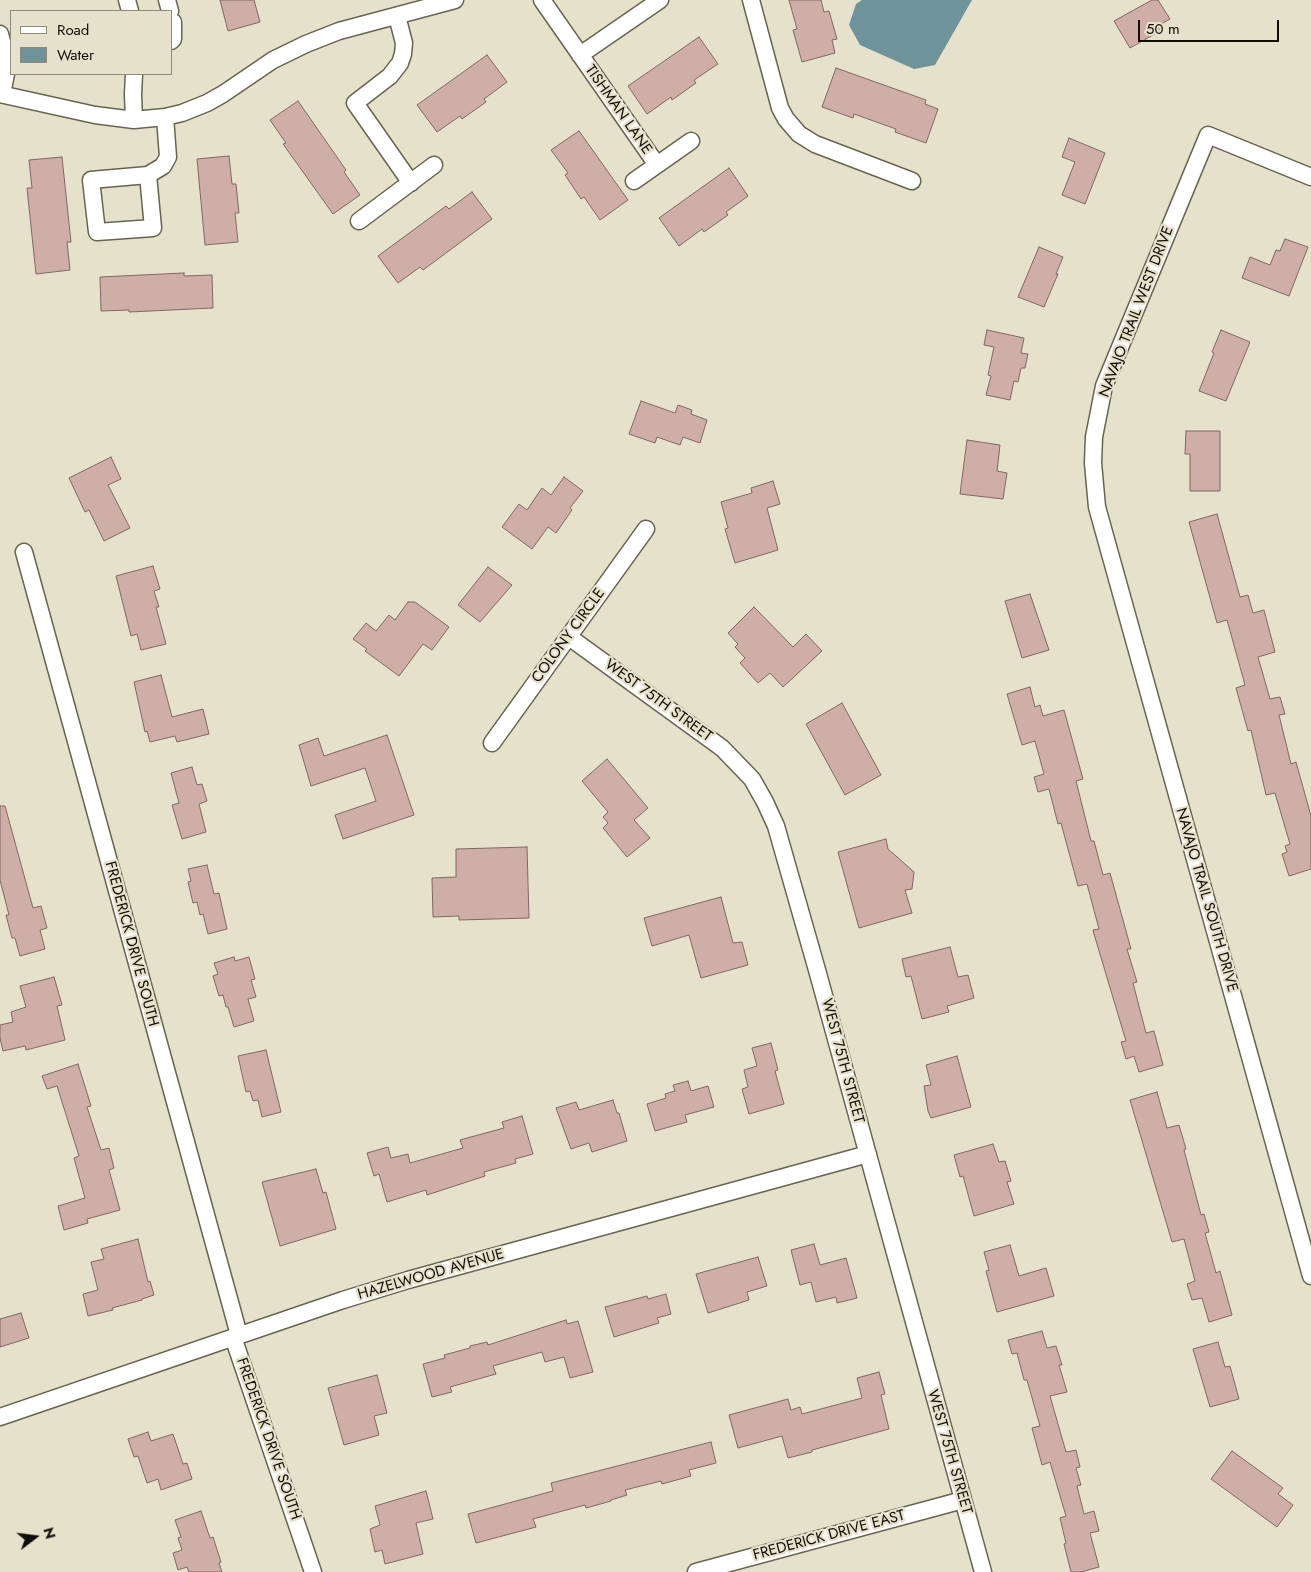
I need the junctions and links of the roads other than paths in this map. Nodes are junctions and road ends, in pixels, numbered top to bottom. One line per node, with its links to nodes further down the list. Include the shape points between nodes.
1 (542, 0): 7 (street, TISHMAN LANE)
2 (660, 0): 7 (street, TISHMAN LANE)
3 (751, 0): 18 (street, via 780,108 799,134 815,144)
4 (450, 1): 5 (street)
5 (397, 16): 10 (street, via 339,31 306,44 273,60 207,103); 19 (street, via 404,43 400,64 390,76 355,103)
6 (0, 34): 9 (street, via 8,64)
7 (580, 56): 14 (street, TISHMAN LANE)
8 (134, 75): 11 (street)
9 (1, 94): 11 (street, via 94,115)
10 (165, 117): 11 (street); 15 (street, via 168,157 163,166)
11 (134, 120)
12 (691, 141): 14 (street, TISHMAN LANE)
13 (434, 165): 19 (street)
14 (656, 165): 17 (street, TISHMAN LANE)
15 (148, 175): 15 (street, via 91,180 97,232 153,228)
16 (1311, 177): 21 (street, NAVAJO TRAIL WEST DRIVE, via 1208,135 1104,386 1094,437 1097,506)
17 (634, 180)
18 (912, 181)
19 (411, 183): 20 (street)
20 (359, 221)
21 (1102, 524): 27 (street, NAVAJO TRAIL SOUTH DRIVE)
22 (646, 529): 24 (street, COLONY CIRCLE)
23 (24, 552): 28 (street, FREDERICK DRIVE SOUTH)
24 (569, 637): 25 (street, COLONY CIRCLE); 26 (street, WEST 75TH STREET, via 722,748 762,794 776,826)
25 (492, 743)
26 (868, 1154): 28 (street, HAZELWOOD AVENUE, via 417,1278); 30 (street, WEST 75TH STREET)
27 (1311, 1276)
28 (236, 1336): 29 (street, HAZELWOOD AVENUE); 31 (street, FREDERICK DRIVE SOUTH)
29 (0, 1417)
30 (963, 1500): 32 (street, FREDERICK DRIVE EAST); 33 (street, WEST 75TH STREET)
31 (314, 1572)
32 (696, 1572)
33 (983, 1572)

